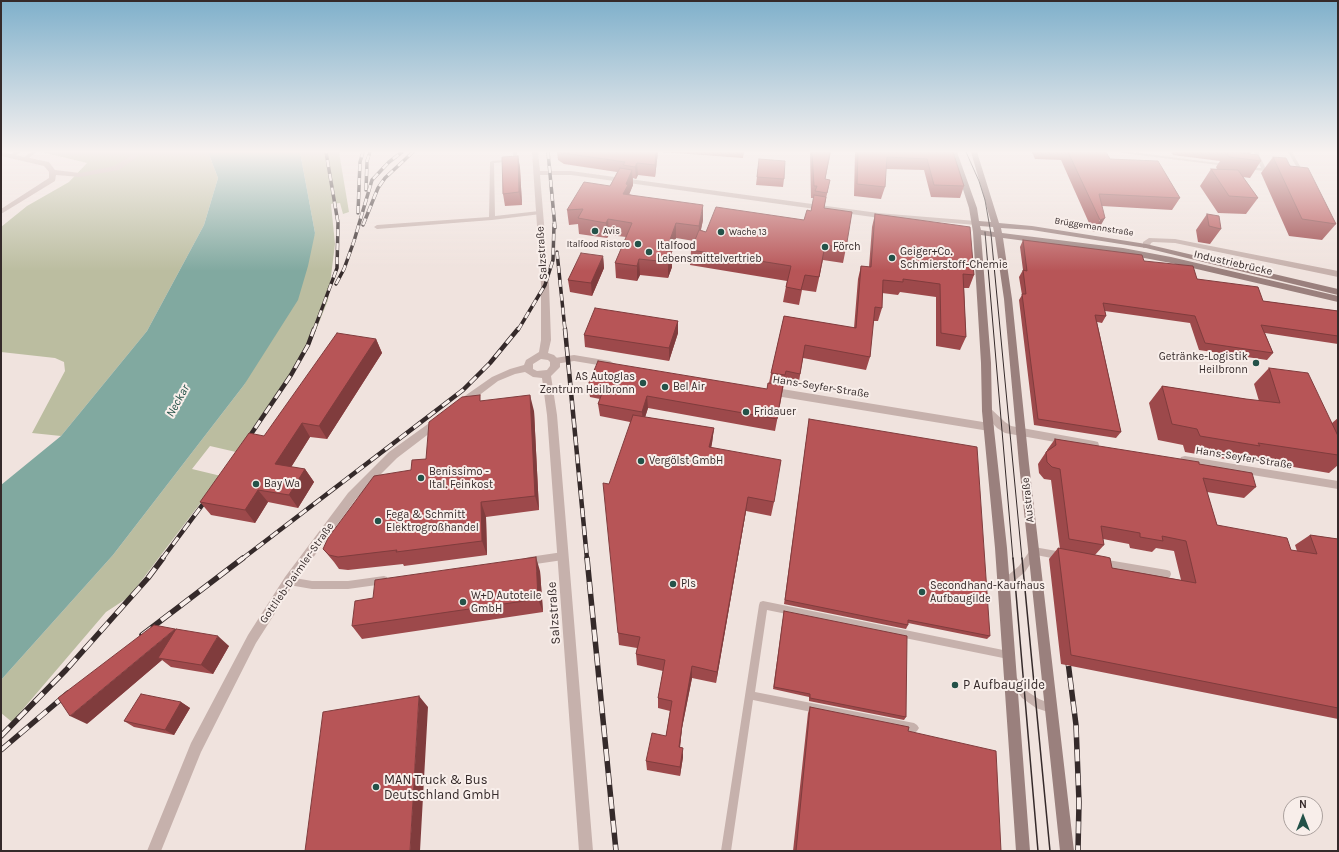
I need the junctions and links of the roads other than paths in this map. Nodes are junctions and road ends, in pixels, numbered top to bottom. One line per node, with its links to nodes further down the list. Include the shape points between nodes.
1 (32, 192): 7 (street)
2 (492, 192): 10 (lane)
3 (537, 192): 8 (street, Salzstraße)
4 (702, 192): 9 (street, Brüggemannstraße)
5 (967, 192): 11 (main road)
6 (986, 192): 12 (main road, Austraße)
7 (1, 212)
8 (539, 213): 10 (lane); 21 (street, Salzstraße, via 545,284 546,340)
9 (865, 214): 11 (street, Brüggemannstraße); 14 (street, Brüggemannstraße)
10 (492, 218): 13 (lane)
11 (976, 223): 12 (main road, Brüggemannstraße); 14 (main road)
12 (996, 225): 15 (main road, Austraße); 16 (main road, Brüggemannstraße, via 1032,228)
13 (378, 227)
14 (977, 232): 15 (main road, Brüggemannstraße); 27 (main road)
15 (999, 235): 17 (main road, Brüggemannstraße); 29 (main road, Austraße)
16 (1146, 246): 18 (street, Brüggemannstraße, via 1147,242 1152,240 1175,241); 19 (main road, Industriebrücke)
17 (1123, 251): 20 (main road, Industriebrücke, via 1193,264)
18 (1338, 274)
19 (1338, 292)
20 (1338, 299)
21 (543, 355): 22 (street); 24 (street, via 532,359)
22 (555, 361): 23 (street, via 574,358); 25 (street, via 555,367)
23 (620, 366)
24 (528, 368): 25 (street, via 536,375); 40 (street, Gottlieb-Daimler-Straße, via 495,379 393,456 352,496)
25 (546, 374): 34 (street, Salzstraße, via 552,415)
26 (758, 389): 28 (street, Hans-Seyfer-Straße)
27 (987, 411): 28 (main road); 29 (street, via 1001,425)
28 (989, 427): 41 (main road)
29 (1021, 433): 30 (street); 33 (main road, Austraße)
30 (1107, 447)
31 (1177, 459): 32 (street, Hans-Seyfer-Straße)
32 (1338, 486)
33 (1034, 551): 35 (lane); 41 (lane, via 1022,569); 45 (main road, Austraße)
34 (563, 556): 37 (lane); 48 (street, Salzstraße)
35 (1073, 558)
36 (1096, 562): 38 (lane)
37 (517, 563)
38 (1167, 574)
39 (394, 579): 40 (lane, via 348,585 312,585)
40 (289, 581): 47 (street, Gottlieb-Daimler-Straße, via 252,639 196,748)
41 (1003, 585): 42 (main road)
42 (1008, 655): 43 (main road); 44 (lane, via 763,605)
43 (1010, 674): 45 (lane, via 1024,695 1036,703); 50 (main road)
44 (749, 695): 46 (lane); 49 (lane)
45 (1051, 708): 51 (main road, Austraße)
46 (914, 728)
47 (154, 851)
48 (586, 851)
49 (726, 851)
50 (1023, 851)
51 (1067, 851)

